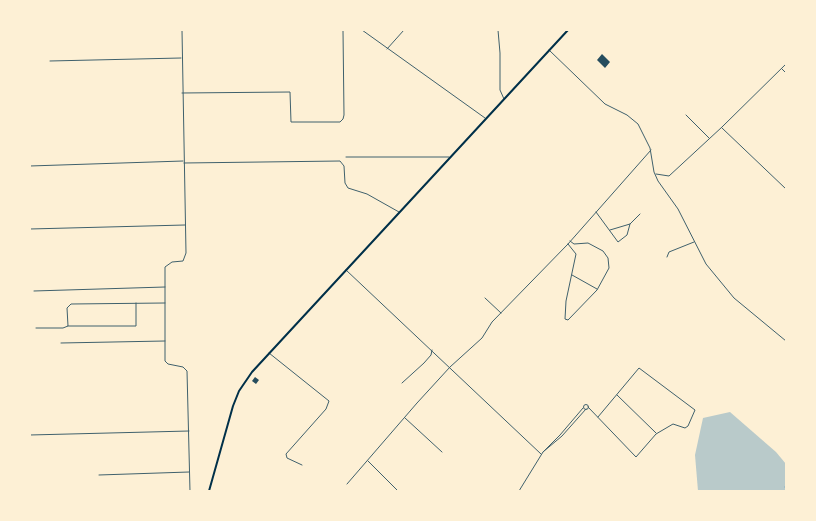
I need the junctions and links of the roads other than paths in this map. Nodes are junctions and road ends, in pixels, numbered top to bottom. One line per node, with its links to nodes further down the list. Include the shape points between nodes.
1 (182, 30): 9 (street)
2 (343, 30): 14 (street, via 344,115 340,122 291,122 290,92)
3 (362, 30): 7 (street)
4 (404, 30): 7 (street)
5 (498, 30): 15 (street, via 500,90)
6 (568, 30): 8 (main road)
7 (387, 49): 17 (street)
8 (549, 50): 15 (main road); 20 (street, via 605,104 635,121)
9 (182, 58): 10 (street); 14 (street)
10 (50, 60)
11 (786, 64): 12 (street)
12 (781, 69): 13 (street); 18 (street)
13 (786, 73)
14 (182, 93): 23 (street)
15 (504, 99): 17 (main road)
16 (686, 115): 19 (street)
17 (486, 119): 22 (main road)
18 (722, 127): 19 (street); 26 (street)
19 (710, 138): 25 (street, via 669,176)
20 (651, 150): 25 (street); 27 (street)
21 (346, 157): 22 (street)
22 (450, 158): 28 (main road)
23 (184, 162): 24 (street); 28 (street, via 340,160 344,166 345,183 348,188 370,196); 31 (street)
24 (30, 166)
25 (655, 174): 35 (street, via 678,209)
26 (786, 189)
27 (596, 211): 33 (street); 34 (street)
28 (399, 212): 38 (main road)
29 (640, 214): 30 (street)
30 (630, 224): 33 (street); 33 (street, via 627,235 619,242)
31 (185, 225): 32 (street); 40 (street, via 185,258 183,261 166,265)
32 (30, 229)
33 (609, 230)
34 (570, 241): 36 (street); 41 (street, via 574,244 590,244 607,255 608,270)
35 (695, 242): 37 (street, via 669,252); 50 (street, via 706,264 723,287)
36 (568, 244): 39 (street, via 576,254); 46 (street)
37 (667, 257)
38 (346, 270): 52 (street); 53 (main road)
39 (572, 274): 41 (street); 41 (street, via 566,300 565,320 575,314)
40 (165, 287): 42 (street); 44 (street)
41 (597, 290)
42 (34, 291)
43 (485, 298): 46 (street)
44 (166, 302): 45 (street); 49 (street)
45 (136, 303): 47 (street, via 71,304 67,308); 47 (street, via 136,326)
46 (501, 313): 54 (street, via 482,338)
47 (68, 326): 48 (street)
48 (36, 328)
49 (166, 341): 51 (street); 62 (street, via 166,363 187,370)
50 (786, 341)
51 (62, 343)
52 (432, 350): 54 (street); 55 (street, via 427,360)
53 (269, 352): 68 (street, via 329,401 326,409 286,454 287,458); 73 (main road, via 252,372 236,398)
54 (450, 367): 60 (street); 66 (street, via 495,412)
55 (402, 383)
56 (617, 395): 61 (street); 63 (street); 63 (street, via 639,368 695,410 685,428 673,424)
57 (588, 407): 58 (street, via 585,404); 59 (street); 61 (street)
58 (583, 408): 59 (street); 66 (street)
59 (586, 409): 66 (street, via 562,436)
60 (405, 418): 65 (street); 67 (street)
61 (598, 418): 63 (street, via 636,457)
62 (189, 431): 64 (street); 69 (street)
63 (656, 434)
64 (30, 435)
65 (442, 452)
66 (542, 453): 75 (street)
67 (367, 461): 71 (street); 74 (street)
68 (302, 465)
69 (190, 472): 70 (street); 72 (street)
70 (99, 475)
71 (347, 484)
72 (190, 491)
73 (209, 491)
74 (398, 491)
75 (519, 491)

